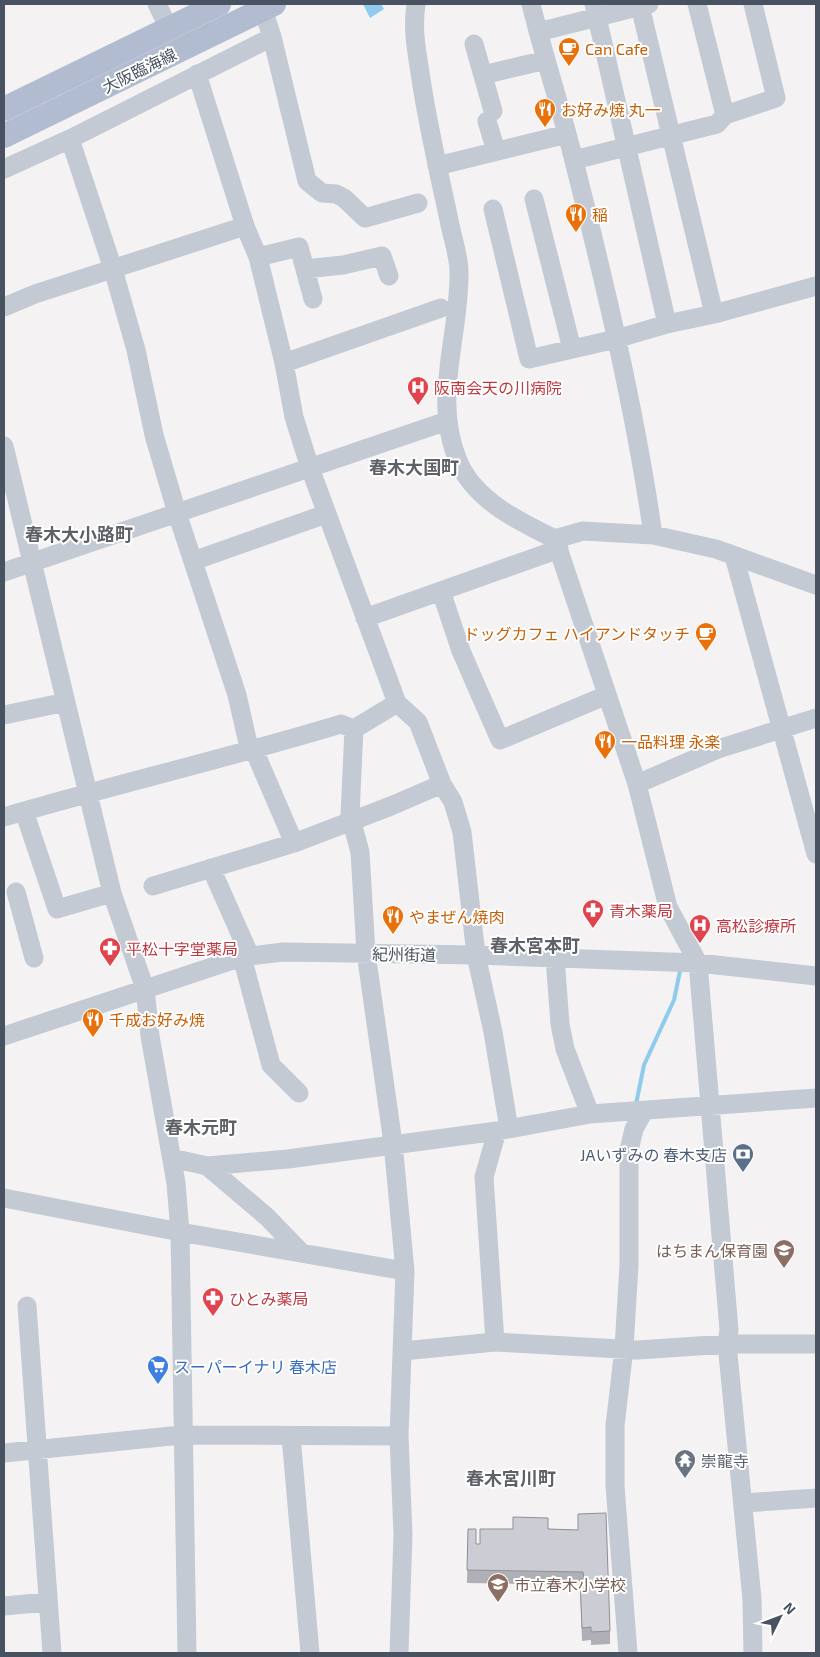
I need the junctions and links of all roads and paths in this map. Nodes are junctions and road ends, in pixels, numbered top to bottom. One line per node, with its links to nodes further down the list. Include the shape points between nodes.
1 (157, 4): 10 (street)
2 (219, 4): 10 (main road, 大阪臨海線)
3 (416, 4): 26 (street, via 412,25)
4 (531, 4): 11 (street)
5 (697, 4): 18 (street)
6 (753, 4): 18 (street, via 776,98)
7 (644, 5): 9 (street); 21 (street)
8 (269, 6): 12 (street); 20 (main road, 大阪臨海線)
9 (595, 10): 11 (street); 23 (street)
10 (169, 29): 17 (main road, 大阪臨海線)
11 (538, 32): 14 (street)
12 (272, 37): 15 (street); 29 (street, via 307,181 322,193 344,198 365,218)
13 (474, 44): 16 (street)
14 (546, 60): 16 (street); 19 (street)
15 (197, 74): 22 (street); 31 (street)
16 (482, 75): 24 (street)
17 (4, 109)
18 (725, 115): 21 (street, via 717,124)
19 (567, 134): 24 (street); 25 (street)
20 (4, 136)
21 (671, 136): 23 (street); 40 (street)
22 (70, 139): 27 (street); 33 (street)
23 (626, 147): 25 (street); 41 (street)
24 (496, 151): 26 (street)
25 (574, 160): 42 (street)
26 (437, 166): 45 (street, via 459,270 458,303 446,381)
27 (4, 169)
28 (534, 199): 43 (street)
29 (418, 203)
30 (493, 209): 43 (street, via 530,359)
31 (245, 226): 32 (street); 33 (street)
32 (258, 258): 34 (street, via 299,247); 44 (street)
33 (113, 269): 38 (street); 48 (street)
34 (305, 270): 35 (street, via 382,256); 37 (street)
35 (389, 276)
36 (816, 286): 40 (street)
37 (313, 299)
38 (4, 307)
39 (441, 308): 44 (street)
40 (714, 314): 41 (street)
41 (666, 324): 42 (street)
42 (616, 339): 43 (street); 50 (street, via 642,459)
43 (572, 349)
44 (284, 363): 47 (street, via 294,417)
45 (447, 421): 47 (street); 51 (street, via 460,464 476,486 495,506)
46 (4, 446): 54 (street)
47 (310, 468): 48 (street); 49 (street)
48 (176, 513): 53 (street); 54 (street)
49 (326, 514): 53 (street); 58 (street)
50 (653, 535): 51 (street, via 583,530); 52 (street)
51 (557, 544): 57 (street); 59 (street)
52 (734, 556): 56 (street); 64 (street)
53 (193, 561): 66 (street)
54 (31, 562): 55 (street); 60 (street)
55 (4, 572)
56 (816, 585)
57 (441, 591): 58 (street); 59 (street, via 461,652 500,740)
58 (365, 618): 61 (street)
59 (607, 695): 68 (street)
60 (66, 702): 62 (street); 69 (street)
61 (397, 703): 65 (street); 67 (street, via 418,722)
62 (4, 715)
63 (816, 718): 64 (street)
64 (782, 728): 68 (street, via 718,748); 74 (street)
65 (354, 729): 66 (street, via 341,724); 72 (street)
66 (252, 751): 69 (street); 73 (street)
67 (442, 784): 72 (street); 81 (street, via 453,802 462,832)
68 (636, 784): 85 (street, via 668,907)
69 (88, 793): 70 (street); 78 (street)
70 (24, 811): 71 (street); 76 (street)
71 (4, 817)
72 (351, 821): 73 (street); 80 (street, via 360,852)
73 (294, 842): 75 (street)
74 (816, 850)
75 (211, 868): 77 (street); 82 (street)
76 (48, 882): 78 (street, via 57,909); 79 (street)
77 (153, 886)
78 (112, 893): 87 (street)
79 (10, 894): 83 (street)
80 (366, 953): 81 (street, 紀州街道); 82 (street, 紀州街道, via 283,952); 95 (street)
81 (476, 956): 84 (street, 紀州街道); 94 (street, via 493,1032)
82 (246, 957): 87 (street, 紀州街道); 89 (street, via 272,1065)
83 (34, 958)
84 (555, 958): 85 (street, 紀州街道); 93 (street, via 565,1049)
85 (698, 964): 86 (street, 紀州街道); 91 (street)
86 (816, 976)
87 (145, 989): 88 (street, 紀州街道); 96 (street)
88 (4, 1036)
89 (299, 1093)
90 (816, 1098): 91 (street)
91 (709, 1106): 92 (street); 104 (street, via 721,1221 729,1330)
92 (644, 1111): 93 (street); 106 (street, via 634,1129 629,1150)
93 (590, 1114): 94 (street)
94 (503, 1130): 95 (street); 103 (street, via 484,1176)
95 (393, 1143): 97 (street, via 288,1159); 101 (street)
96 (172, 1158): 97 (street); 99 (street)
97 (206, 1166): 100 (street, via 267,1217)
98 (4, 1198): 99 (street)
99 (180, 1232): 100 (street); 108 (street)
100 (302, 1254): 101 (street)
101 (405, 1271): 107 (street)
102 (27, 1306): 111 (street)
103 (496, 1342): 106 (street); 107 (street)
104 (727, 1344): 105 (street); 106 (street, via 638,1350); 114 (street)
105 (816, 1344)
106 (624, 1348): 121 (street, via 615,1426 615,1486)
107 (403, 1352): 110 (street)
108 (181, 1436): 109 (street); 111 (street); 118 (street)
109 (291, 1436): 110 (street); 119 (street)
110 (398, 1436): 120 (street, via 404,1535)
111 (37, 1450): 112 (street); 115 (street)
112 (4, 1453)
113 (816, 1498): 114 (street)
114 (744, 1503): 122 (street)
115 (47, 1602): 116 (street); 117 (street)
116 (4, 1606)
117 (52, 1653)
118 (187, 1653)
119 (310, 1653)
120 (399, 1653)
121 (628, 1653)
122 (753, 1653)

